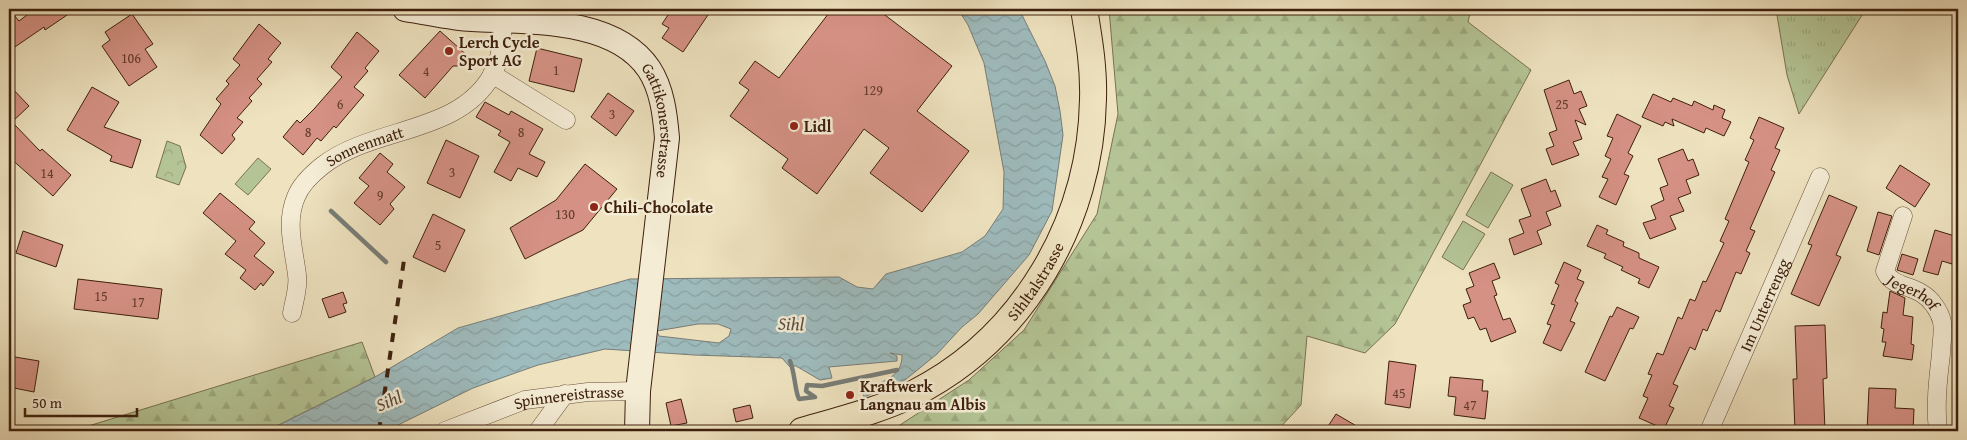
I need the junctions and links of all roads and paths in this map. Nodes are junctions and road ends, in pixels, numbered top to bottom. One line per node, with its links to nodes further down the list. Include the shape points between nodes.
1 (405, 9): 3 (main road, Gattikonerstrasse, via 470,19)
2 (1084, 9): 14 (main road, Sihltalstrasse, via 1093,79 1090,143 1082,184 1069,222 1040,277 1000,329 945,375 899,401)
3 (503, 19): 4 (street, Sonnenmatt, via 502,43); 9 (main road, Gattikonerstrasse, via 575,27 597,32 617,42 648,68 663,103 668,138)
4 (492, 74): 5 (street); 8 (street, Sonnenmatt, via 467,104 438,119 381,136 333,157 309,176 296,197 290,234 298,278)
5 (566, 120)
6 (1820, 177): 15 (street, Im Unterrengg, via 1710,429)
7 (1903, 216): 16 (street, Jegerhof, via 1885,271 1894,283 1923,293 1935,306 1943,323 1937,397)
8 (292, 313)
9 (640, 382): 10 (street, Spinnereistrasse); 13 (main road, Gattikonerstrasse)
10 (565, 394): 11 (street, Spinnereistrasse, via 525,400); 12 (street)
11 (445, 431)
12 (538, 431)
13 (637, 431)
14 (802, 431)
15 (1714, 431)
16 (1938, 431)

